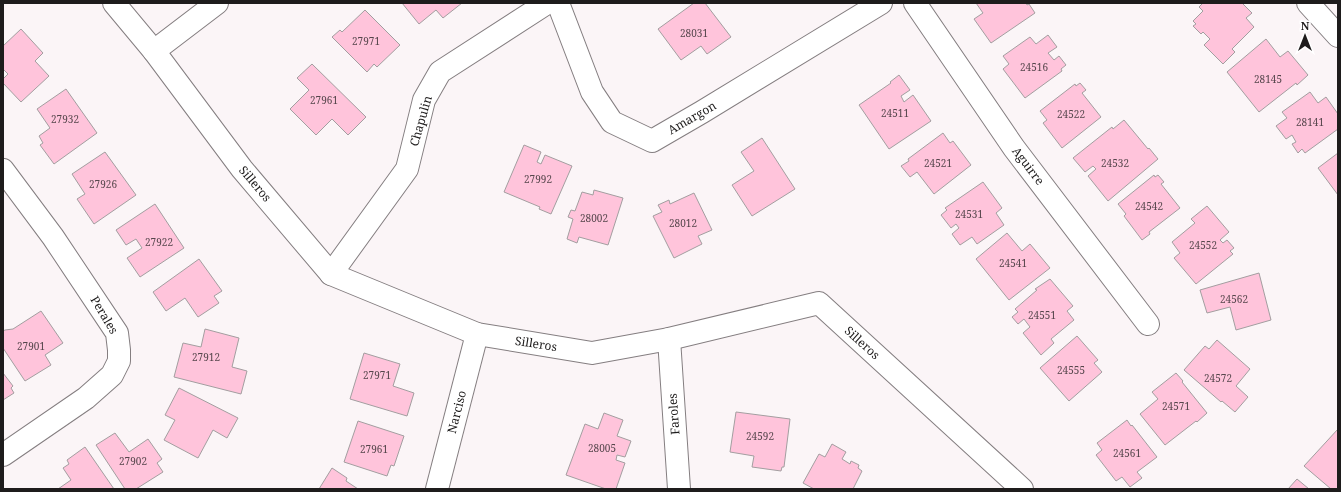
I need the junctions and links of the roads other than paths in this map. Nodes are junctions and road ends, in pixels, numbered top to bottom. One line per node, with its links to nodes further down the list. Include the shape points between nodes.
1 (114, 3): 9 (street, Silleros)
2 (217, 3): 9 (street)
3 (547, 3): 11 (street, Chapulin, via 440,72 424,100 407,169)
4 (558, 3): 5 (street, Amargon, via 592,92 612,122 652,140)
5 (881, 3)
6 (915, 3): 12 (street, Aguirre, via 1014,148)
7 (1308, 3): 8 (street)
8 (1338, 36)
9 (154, 51): 11 (street, Silleros, via 242,169)
10 (3, 170): 15 (street, Perales, via 53,237 117,333 119,361 112,375 86,398)
11 (331, 274): 13 (street, Silleros)
12 (1148, 324)
13 (477, 334): 14 (street, Silleros, via 592,353); 16 (street, Narciso)
14 (669, 339): 17 (street, Faroles); 18 (street, Silleros, via 819,303)
15 (3, 455)
16 (437, 489)
17 (679, 489)
18 (1022, 489)

